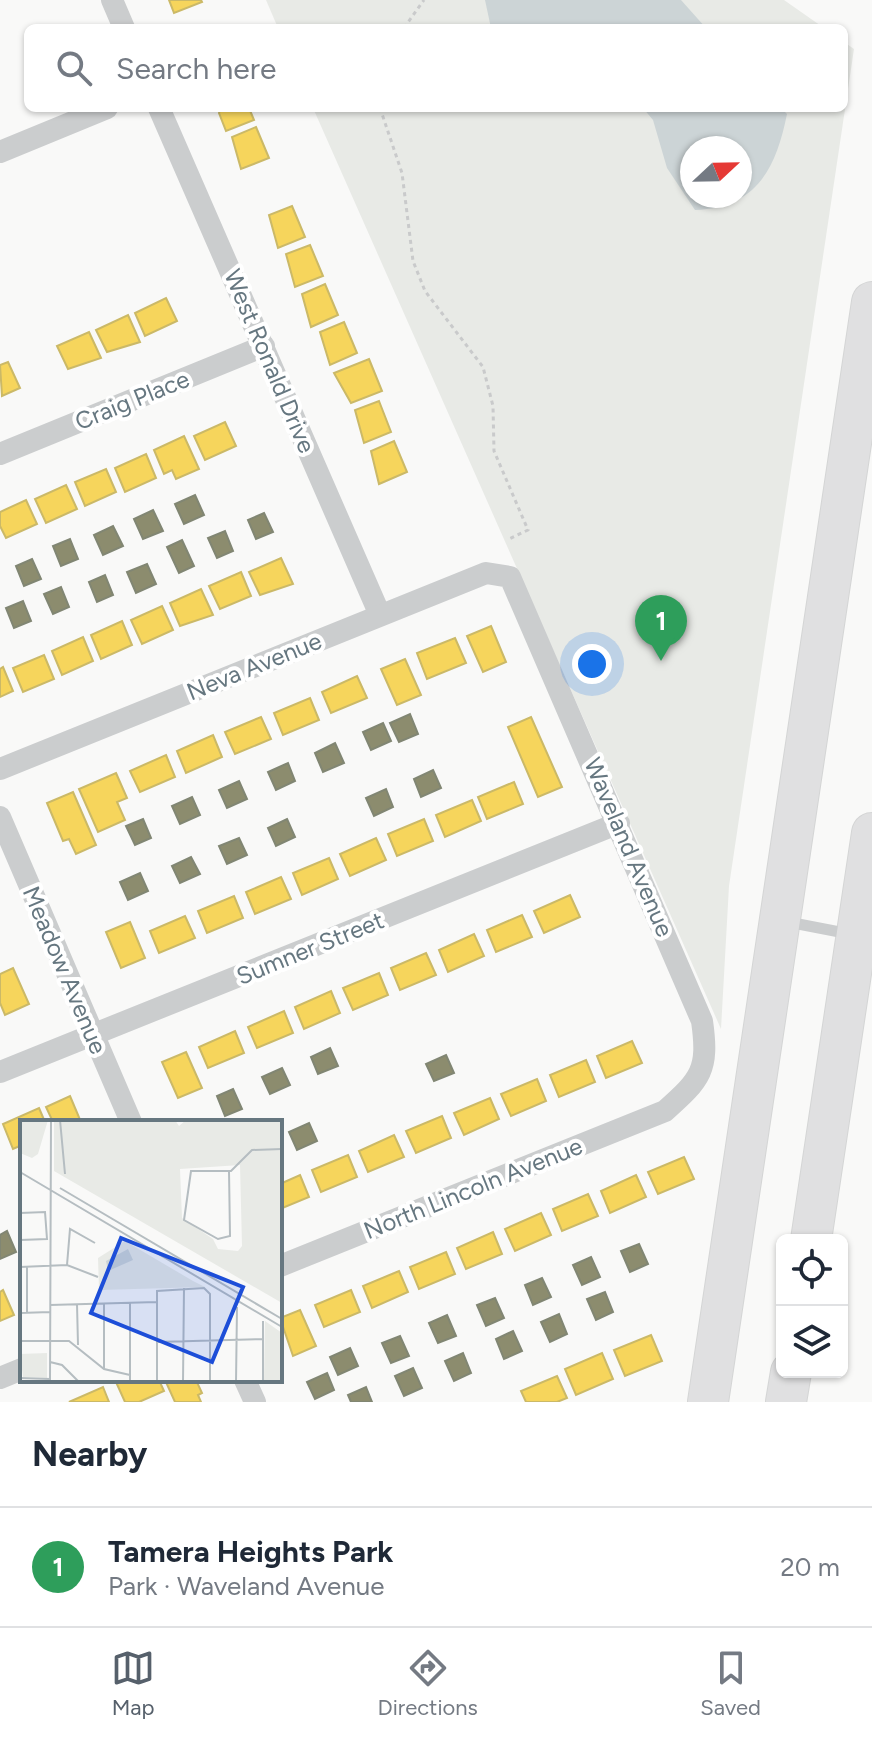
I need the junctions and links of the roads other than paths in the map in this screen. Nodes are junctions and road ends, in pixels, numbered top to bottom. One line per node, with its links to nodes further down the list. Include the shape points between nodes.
1 (112, 0): 2 (street)
2 (122, 24)
3 (97, 112): 5 (street)
4 (161, 112): 7 (street, West Ronald Drive)
5 (0, 152)
6 (872, 302): 15 (highway)
7 (264, 346): 8 (street, Craig Place); 10 (street, West Ronald Drive)
8 (0, 454)
9 (510, 577): 10 (street, Neva Avenue, via 486,573); 13 (street, Waveland Avenue)
10 (380, 615): 11 (street, Neva Avenue)
11 (0, 769)
12 (0, 817): 17 (street, Meadow Avenue)
13 (619, 823): 17 (street, Sumner Street); 19 (street, Waveland Avenue, via 702,1021 707,1057 696,1083)
14 (872, 833): 16 (highway)
15 (780, 921): 16 (lane); 28 (highway)
16 (857, 935): 21 (highway)
17 (93, 1035): 18 (street, Sumner Street); 20 (street, Meadow Avenue)
18 (0, 1072)
19 (665, 1111): 22 (street, North Lincoln Avenue)
20 (130, 1120)
21 (812, 1234)
22 (282, 1265)
23 (20, 1370): 24 (street)
24 (0, 1378)
25 (790, 1378): 29 (highway)
26 (246, 1382): 27 (street)
27 (255, 1402)
28 (708, 1402)
29 (786, 1402)

